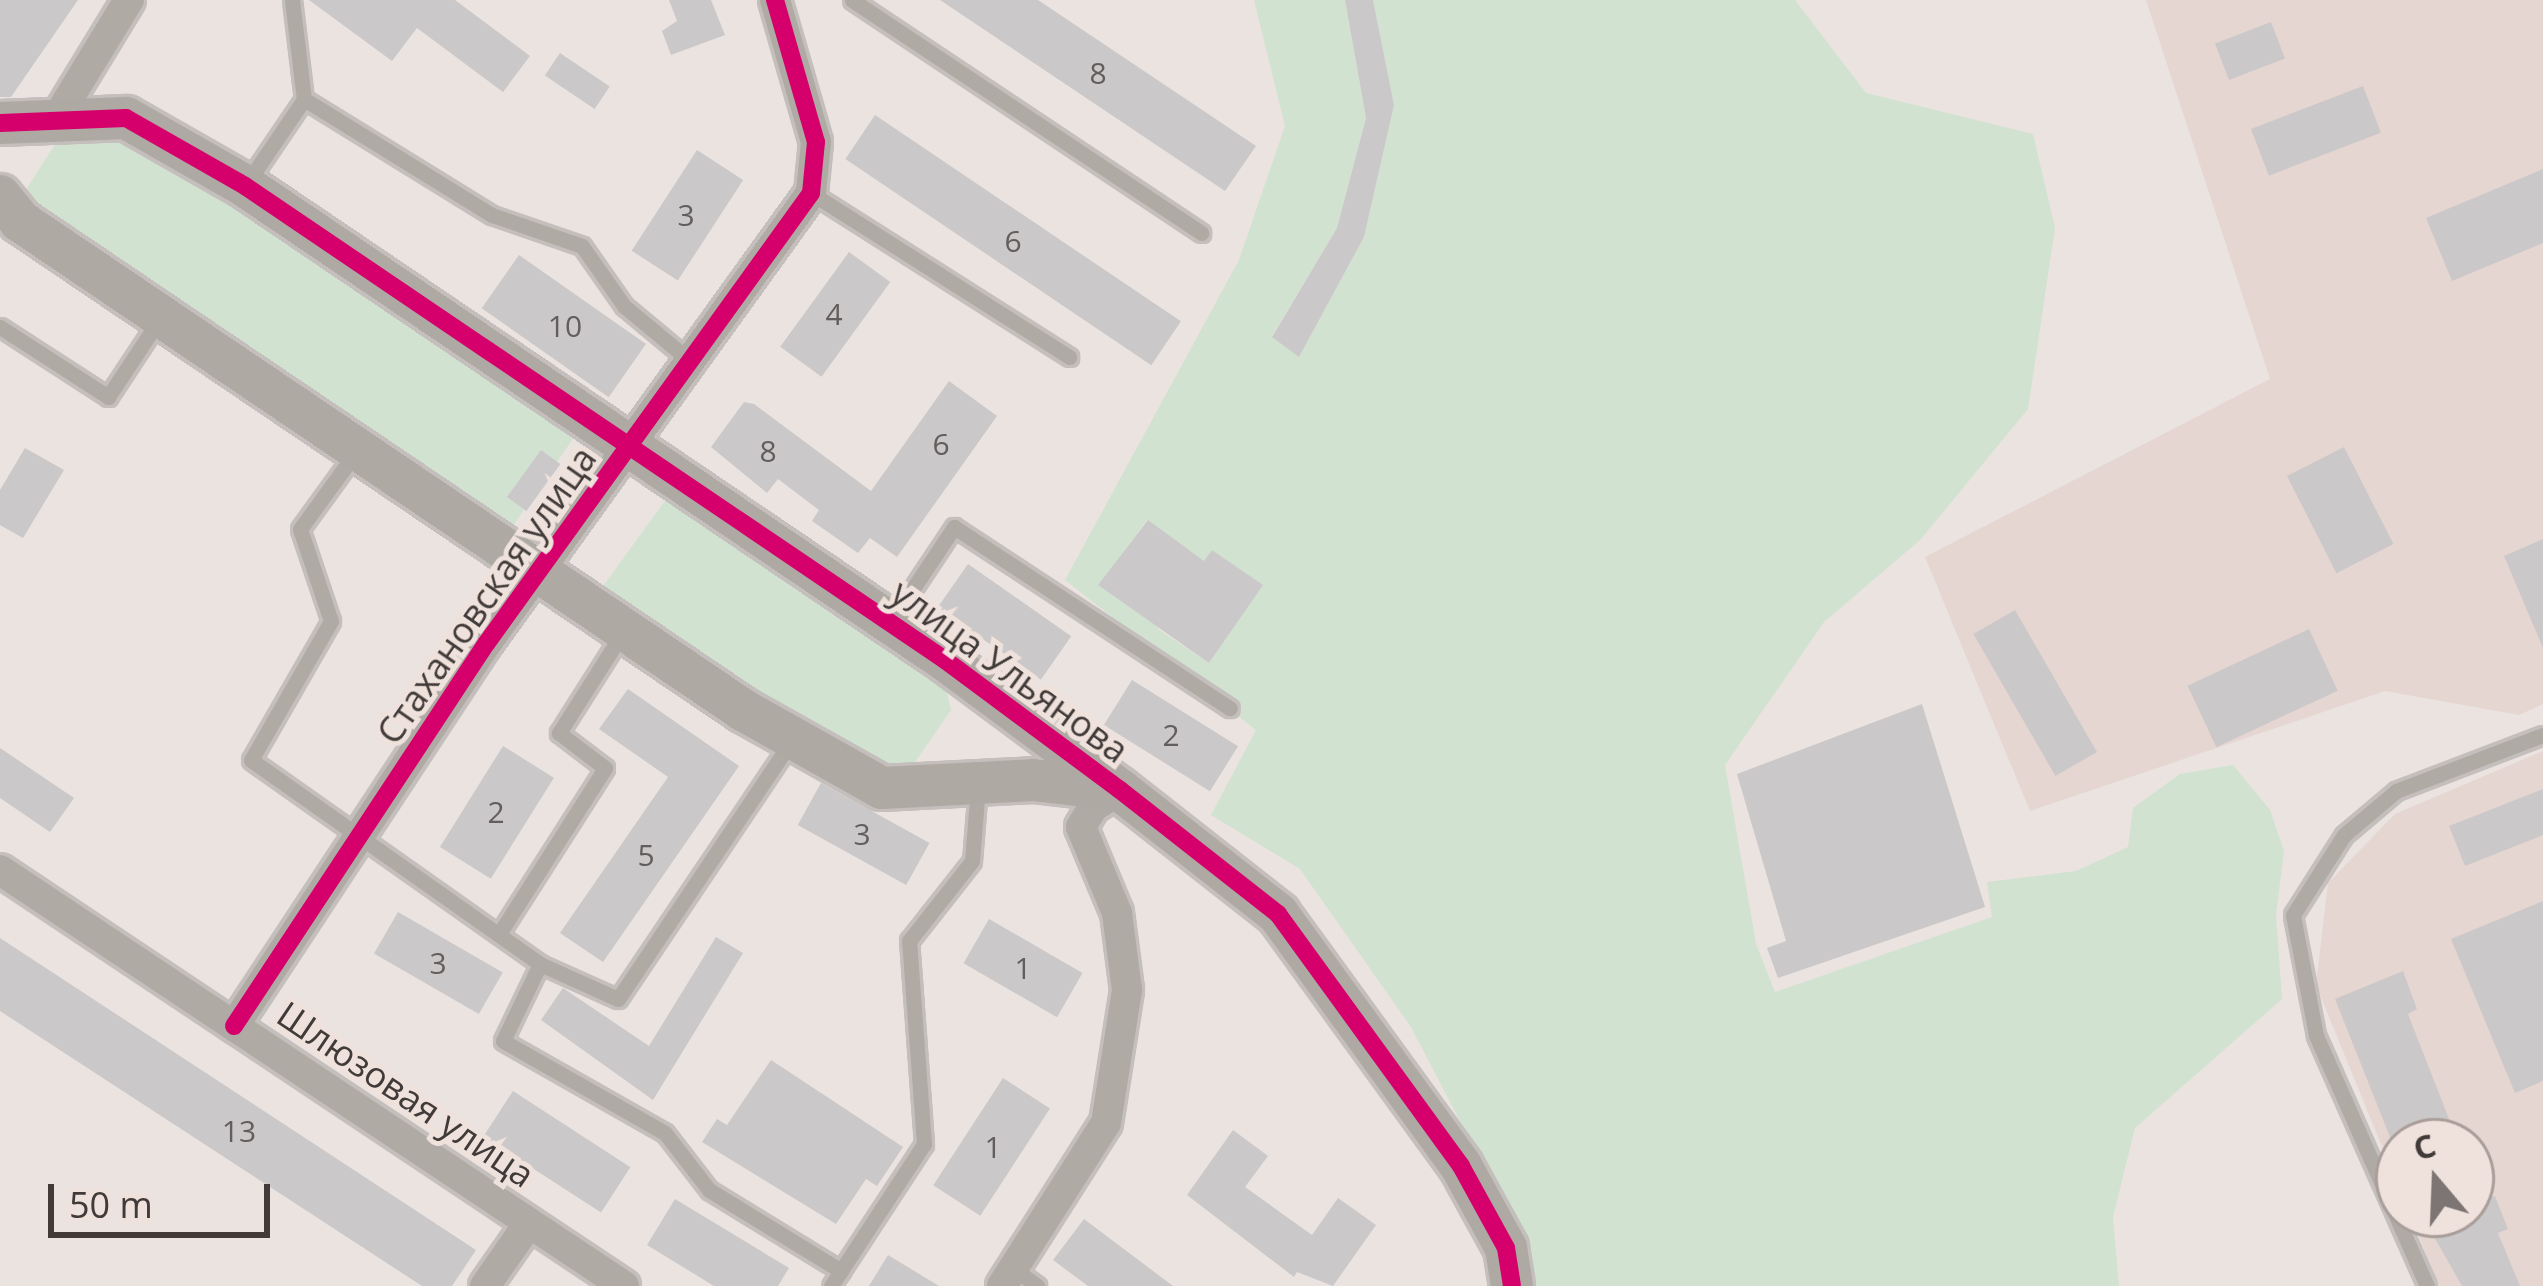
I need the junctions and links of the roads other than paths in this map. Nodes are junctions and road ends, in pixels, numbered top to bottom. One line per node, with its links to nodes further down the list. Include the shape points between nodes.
1 (129, 0): 6 (street)
2 (292, 0): 5 (lane)
3 (775, 0): 9 (street, via 815,142)
4 (852, 0): 11 (lane)
5 (304, 99): 8 (lane); 15 (lane, via 492,214 582,246 624,306)
6 (55, 122): 7 (street, улица Ульянова); 8 (street, улица Ульянова, via 126,118)
7 (0, 123)
8 (245, 186): 16 (street, улица Ульянова)
9 (811, 193): 14 (lane); 15 (street, Стахановская улица)
10 (0, 196): 12 (street, улица Ульянова, via 20,221)
11 (1202, 233)
12 (161, 316): 13 (lane, via 108,397); 17 (street, улица Ульянова)
13 (0, 327)
14 (1070, 357)
15 (690, 361): 16 (street, Стахановская улица)
16 (631, 446): 18 (street, Стахановская улица); 19 (street, улица Ульянова)
17 (358, 449): 18 (street, улица Ульянова); 26 (lane, via 300,529 331,621 251,760)
18 (540, 573): 20 (street, улица Ульянова); 26 (street, Стахановская улица)
19 (891, 622): 21 (lane, via 954,527); 25 (street, улица Ульянова)
20 (625, 630): 23 (street, улица Ульянова); 28 (lane, via 559,733 605,769)
21 (1230, 708)
22 (2543, 735): 38 (lane, via 2396,791 2344,836 2293,915 2315,1035)
23 (794, 738): 24 (street, улица Ульянова, via 882,788); 29 (lane, via 618,999)
24 (979, 782): 25 (street, улица Ульянова); 32 (lane, via 971,861 909,941 924,1144)
25 (1120, 790): 33 (street, via 1093,807 1082,827 1117,914 1127,990 1106,1124); 37 (street, via 1278,914 1460,1166 1506,1248)
26 (361, 835): 28 (lane); 30 (street, Стахановская улица)
27 (0, 870): 30 (street, Шлюзовая улица)
28 (499, 934): 29 (lane)
29 (541, 964): 32 (lane, via 503,1041 665,1133 709,1190)
30 (235, 1027): 31 (street, Шлюзовая улица)
31 (530, 1223): 34 (street, Шлюзовая улица); 35 (street, Шлюзовая улица)
32 (842, 1271): 36 (lane)
33 (1018, 1280)
34 (484, 1286)
35 (624, 1286)
36 (831, 1286)
37 (1512, 1286)
38 (2427, 1286)

